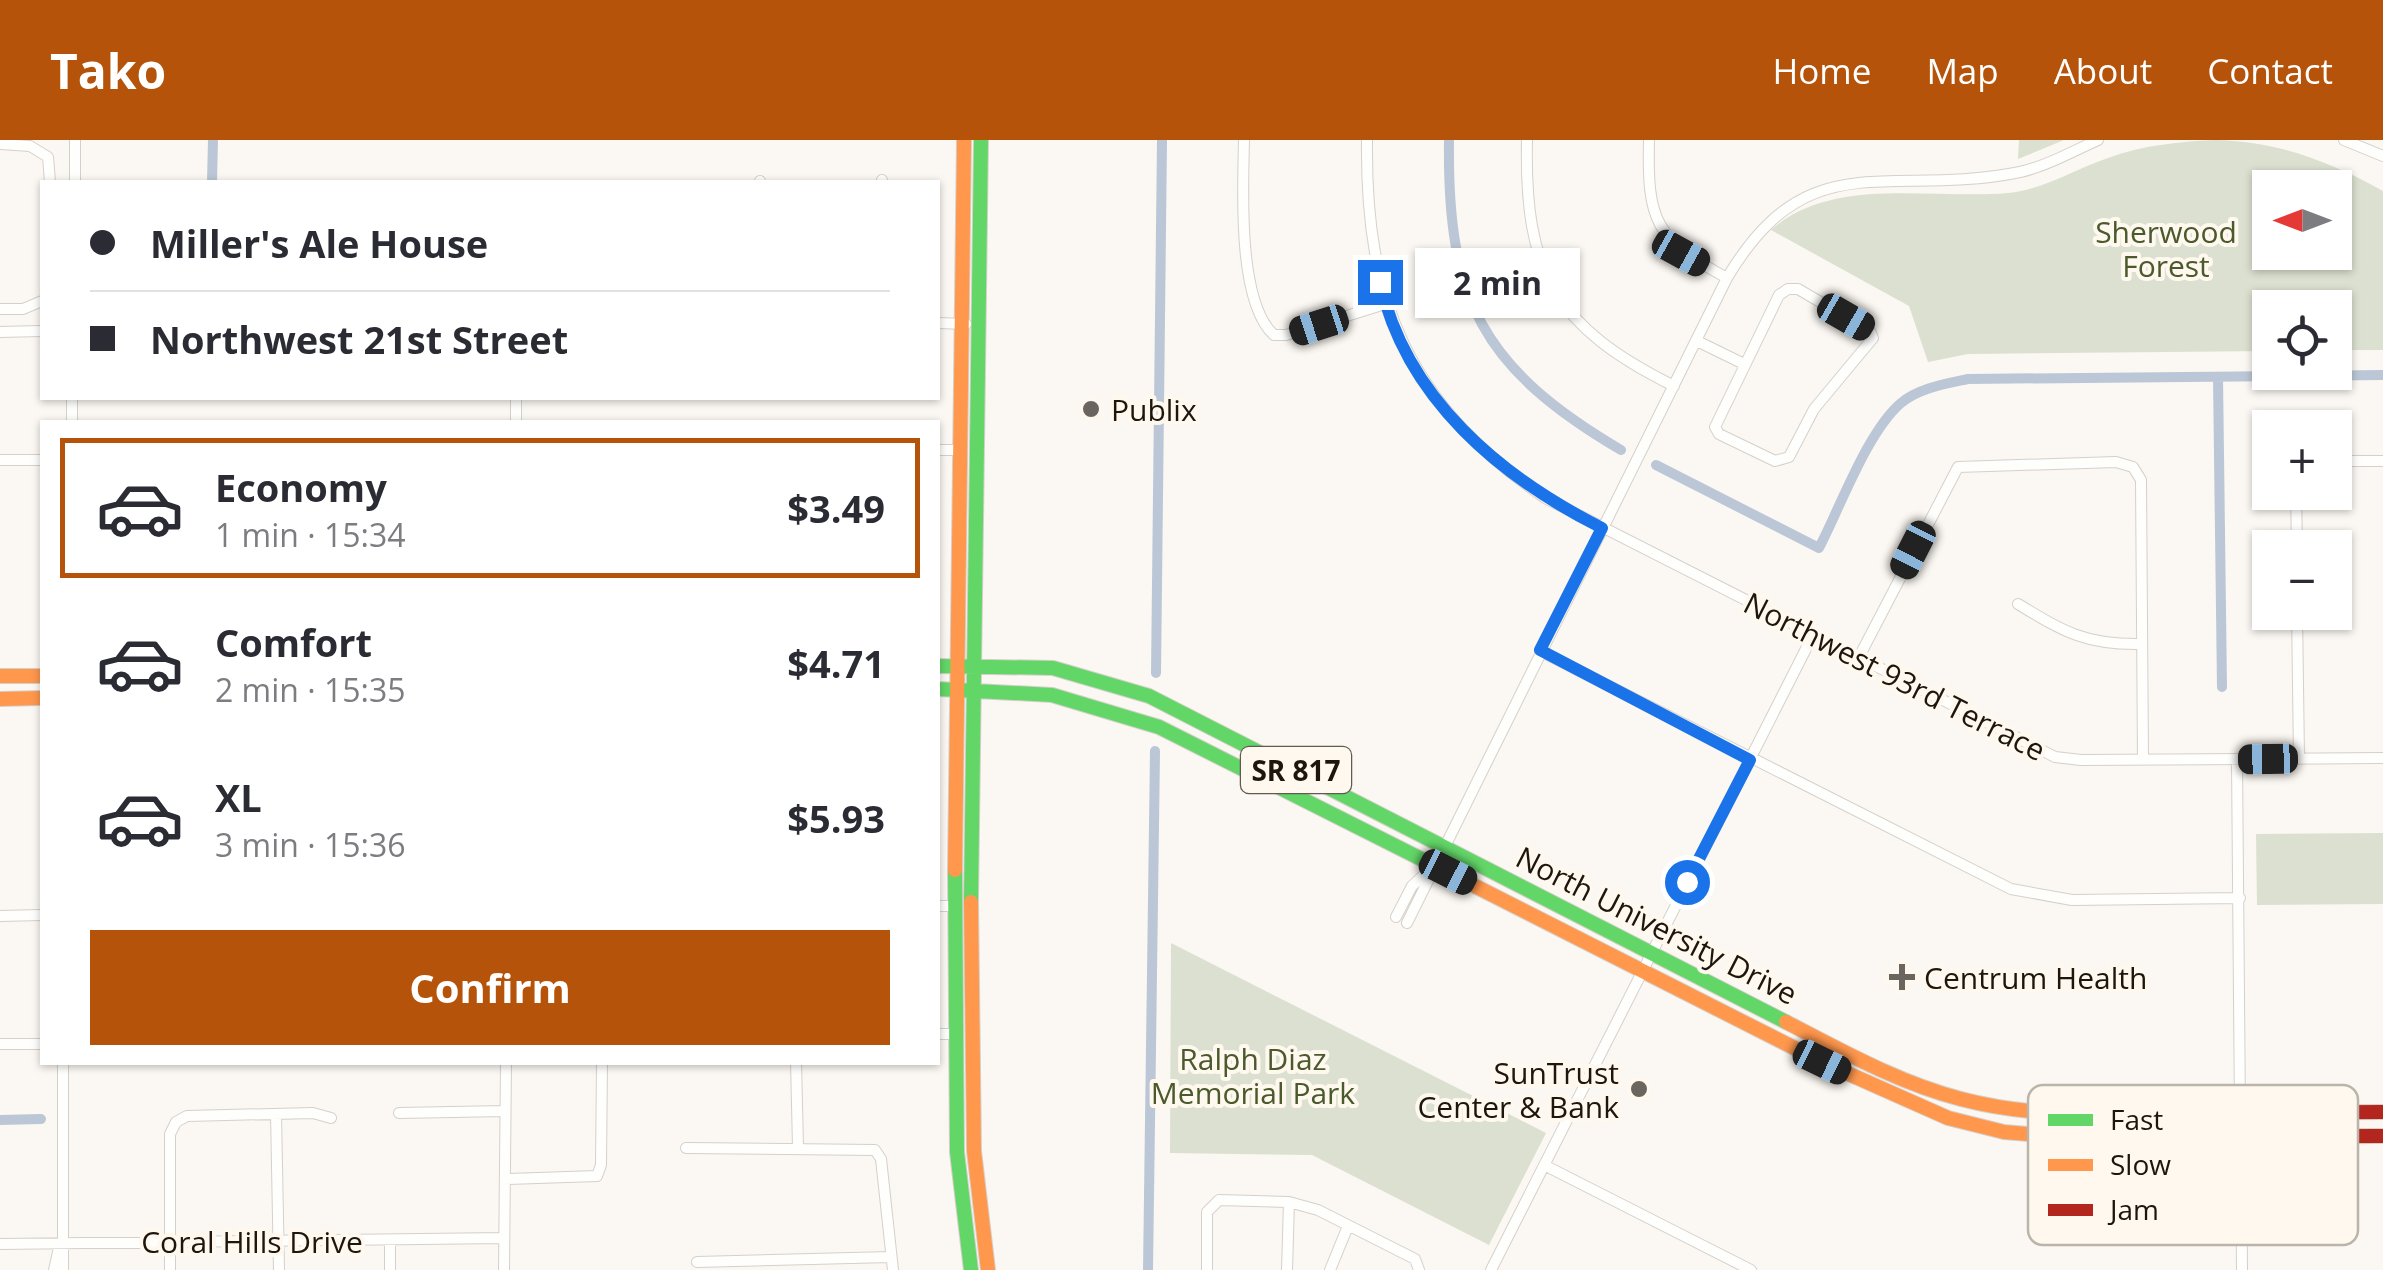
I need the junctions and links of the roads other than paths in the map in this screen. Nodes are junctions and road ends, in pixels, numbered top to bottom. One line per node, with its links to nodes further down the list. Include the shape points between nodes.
1 (75, 140): 13 (street)
2 (964, 140): 19 (main road)
3 (981, 140): 20 (main road)
4 (1244, 140): 16 (street, via 1250,275 1260,314 1274,335)
5 (1367, 140): 16 (street, Northwest 93rd Terrace, via 1370,222)
6 (1527, 140): 25 (street, via 1531,234 1554,290 1591,337)
7 (1648, 140): 14 (street, via 1648,190 1663,235 1681,253)
8 (2098, 140): 14 (street, via 2022,172 1822,184 1770,214)
9 (2351, 141): 11 (street)
10 (0, 144): 12 (street, via 30,146 48,157)
11 (2383, 156)
12 (50, 180)
13 (75, 180)
14 (1728, 278): 23 (street)
15 (40, 302): 17 (street)
16 (1385, 304): 32 (street, Northwest 93rd Terrace, via 1427,386 1478,448 1545,498)
17 (0, 310)
18 (940, 323): 19 (street)
19 (961, 324): 20 (street); 27 (main road)
20 (979, 324): 39 (main road)
21 (40, 331): 22 (street)
22 (0, 332)
23 (1696, 341): 24 (street); 25 (street)
24 (1744, 364): 24 (street, via 1715,428 1784,462 1823,397 1873,338 1788,288)
25 (1674, 386): 32 (street)
26 (940, 450): 27 (street)
27 (959, 450): 40 (main road)
28 (0, 460): 29 (street)
29 (40, 460)
30 (2352, 461): 31 (street)
31 (2383, 461)
32 (1602, 528): 35 (street, Northwest 93rd Terrace); 37 (street)
33 (2018, 604): 36 (street, via 2080,640)
34 (2298, 630): 49 (street)
35 (1813, 635): 38 (street, Northwest 93rd Terrace); 51 (street)
36 (2141, 644): 38 (street, via 2141,480 2133,467 2116,462 1958,468); 52 (street)
37 (1540, 650): 51 (street); 56 (street)
38 (1859, 657): 52 (street, Northwest 93rd Terrace, via 2054,756)
39 (975, 664): 40 (main road, North University Drive / SR 817); 46 (main road); 54 (main road, North University Drive / SR 817, via 1053,668 1117,684)
40 (956, 665): 41 (main road, North University Drive / SR 817); 45 (main road)
41 (940, 666)
42 (0, 676): 43 (main road)
43 (40, 676)
44 (940, 688): 45 (main road, North University Drive / SR 817)
45 (956, 689): 46 (main road, North University Drive / SR 817); 57 (main road)
46 (975, 689): 55 (main road, North University Drive / SR 817, via 1101,707 1159,727); 59 (main road)
47 (40, 698): 48 (main road)
48 (0, 699)
49 (2299, 758): 50 (street, Northwest 93rd Terrace); 53 (street, Northwest 93rd Terrace)
50 (2383, 758)
51 (1750, 760): 60 (street, via 2011,888 2072,900); 66 (street)
52 (2143, 760): 53 (street, Northwest 93rd Terrace)
53 (2237, 760): 60 (street)
54 (1300, 772): 55 (main road, via 1284,778); 56 (main road, North University Drive / SR 817)
55 (1251, 774): 58 (main road, North University Drive / SR 817)
56 (1442, 846): 58 (street); 66 (main road, North University Drive / SR 817)
57 (954, 854): 59 (main road); 61 (main road)
58 (1434, 865): 64 (street, via 1412,886); 65 (street); 67 (main road, North University Drive / SR 817)
59 (972, 888): 68 (main road)
60 (2240, 898): 77 (street)
61 (946, 906): 68 (main road)
62 (40, 915): 63 (street)
63 (0, 916)
64 (1396, 917)
65 (1407, 923)
66 (1650, 954): 67 (street); 76 (main road, North University Drive / SR 817)
67 (1642, 971): 75 (main road, North University Drive / SR 817); 90 (street)
68 (953, 1034): 110 (main road); 111 (main road)
69 (0, 1044): 70 (street)
70 (40, 1044)
71 (63, 1065): 96 (street)
72 (506, 1065): 81 (street)
73 (602, 1065): 91 (street, via 597,1176)
74 (796, 1065): 89 (street)
75 (1860, 1080): 76 (main road, via 1900,1090); 79 (main road, North University Drive / SR 817)
76 (1920, 1085): 78 (main road, North University Drive / SR 817)
77 (2240, 1085)
78 (1960, 1099): 79 (main road); 80 (main road, North University Drive / SR 817)
79 (1910, 1104): 87 (main road, North University Drive / SR 817)
80 (2028, 1108)
81 (505, 1111): 82 (street); 91 (street)
82 (399, 1112)
83 (2358, 1112): 84 (main road, North University Drive / SR 817)
84 (2383, 1112)
85 (276, 1114): 86 (street); 97 (street, via 187,1116 176,1122 170,1134); 98 (street)
86 (331, 1118)
87 (2028, 1134)
88 (686, 1148): 89 (street)
89 (798, 1148): 101 (street, via 875,1150)
90 (1544, 1166): 116 (street); 117 (street)
91 (505, 1179): 94 (street)
92 (1289, 1202): 93 (street); 112 (street, via 1211,1204); 113 (street)
93 (1348, 1226): 114 (street); 115 (street, via 1415,1259)
94 (504, 1238): 95 (street, Coral Hills Drive); 108 (street)
95 (390, 1240): 98 (street, Coral Hills Drive); 107 (street)
96 (60, 1242): 97 (street, Coral Hills Drive); 99 (street, Coral Hills Drive); 103 (street); 104 (street)
97 (170, 1242): 98 (street, Coral Hills Drive); 105 (street)
98 (279, 1242): 106 (street)
99 (0, 1244)
100 (2242, 1245): 118 (street)
101 (891, 1257): 102 (street); 109 (street)
102 (697, 1262)
103 (54, 1270)
104 (63, 1270)
105 (170, 1270)
106 (279, 1270)
107 (390, 1270)
108 (504, 1270)
109 (893, 1270)
110 (971, 1270)
111 (988, 1270)
112 (1207, 1270)
113 (1287, 1270)
114 (1330, 1270)
115 (1420, 1270)
116 (1491, 1270)
117 (1751, 1270)
118 (2242, 1270)

